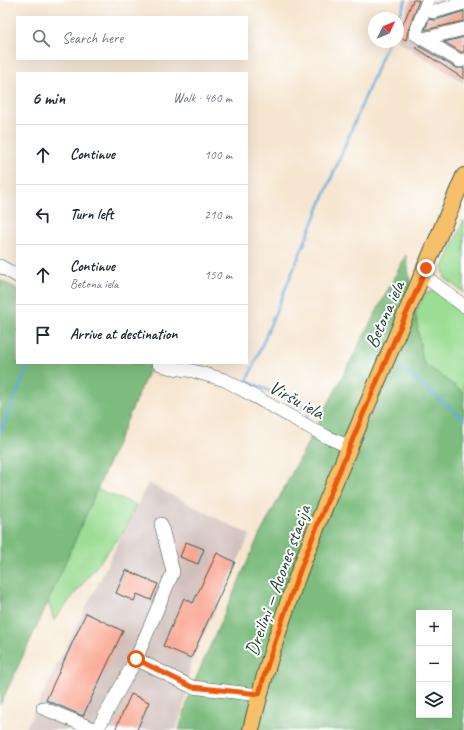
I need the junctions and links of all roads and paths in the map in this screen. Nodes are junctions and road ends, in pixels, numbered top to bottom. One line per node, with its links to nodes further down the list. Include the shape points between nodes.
1 (447, 4): 2 (street); 3 (street)
2 (464, 4)
3 (431, 6): 5 (street, via 415,34)
4 (464, 29): 5 (street)
5 (423, 39): 6 (street)
6 (463, 62)
7 (464, 176): 10 (main road, Betona iela)
8 (0, 266): 9 (street)
9 (16, 275)
10 (423, 275): 11 (street); 13 (main road, Betona iela)
11 (464, 306)
12 (160, 364): 13 (street, Viršu iela, via 225,380 327,437)
13 (350, 447): 16 (main road, Dreiliņi — Acones stacija, via 290,597)
14 (161, 524): 15 (street, via 173,572)
15 (136, 659): 16 (street, via 192,687); 18 (street)
16 (259, 694): 19 (main road, Dreiliņi — Acones stacija)
17 (43, 708): 18 (street)
18 (96, 730)
19 (251, 730)

